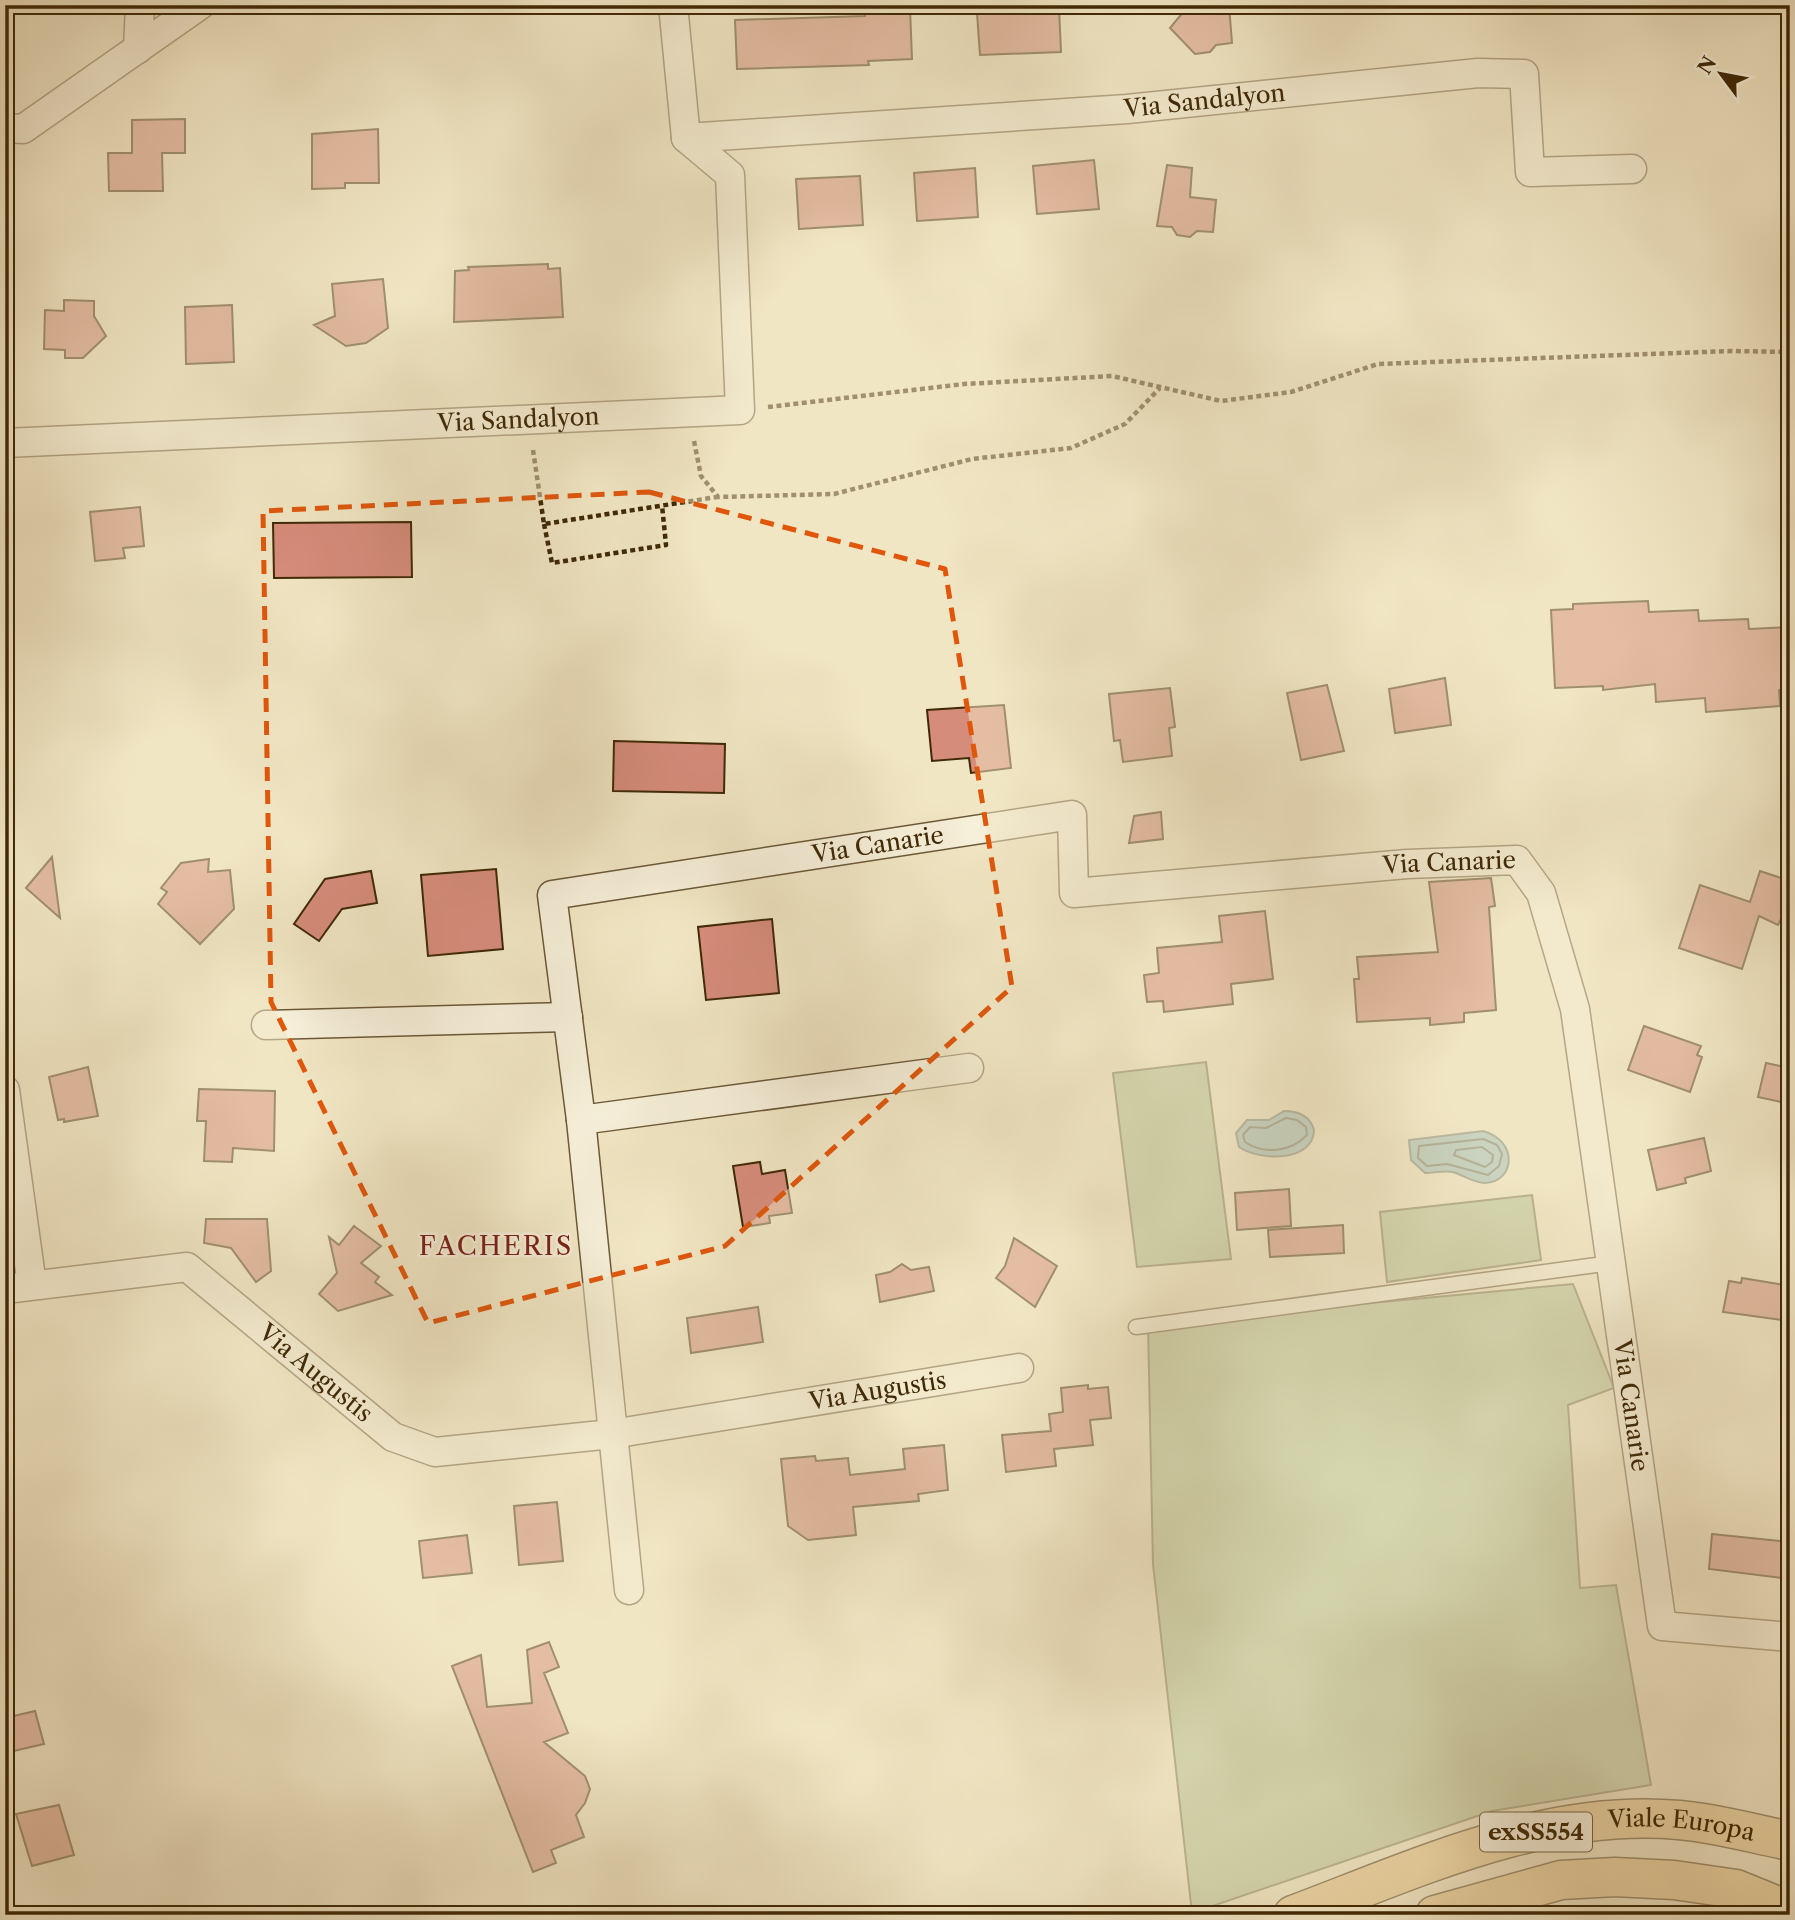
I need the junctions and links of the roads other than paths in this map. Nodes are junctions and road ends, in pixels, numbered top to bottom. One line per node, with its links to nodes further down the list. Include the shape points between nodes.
1 (140, 5): 4 (street)
2 (200, 5): 4 (street)
3 (673, 5): 6 (street)
4 (138, 49): 5 (street, via 23,129)
5 (5, 128)
6 (687, 138): 7 (street, Via Sandalyon, via 1127,109 1478,73 1524,74 1530,172); 8 (street, Via Sandalyon, via 730,175 740,410)
7 (1632, 169)
8 (5, 443)
9 (568, 1017): 10 (street); 13 (street); 14 (street, Via Canarie, via 552,895 1072,815 1074,893 1407,864 1517,860 1541,893 1575,1009)
10 (266, 1026)
11 (969, 1068): 13 (street)
12 (5, 1090): 15 (street, Via Augustis)
13 (581, 1120): 18 (street)
14 (1611, 1263): 16 (lane); 20 (street, Via Canarie, via 1662,1626)
15 (19, 1287): 18 (street, Via Augustis, via 187,1267 393,1437 435,1451)
16 (1136, 1327)
17 (1019, 1368): 18 (street, Via Augustis)
18 (612, 1434): 19 (street)
19 (629, 1590)
20 (1790, 1637)
21 (1790, 1841): 23 (main road, Viale Europa / exSS554, via 1679,1820 1597,1821 1504,1837)
22 (1790, 1911): 24 (main road, exSS554, via 1736,1889 1615,1877 1560,1880)
23 (1293, 1915)
24 (1435, 1915)

